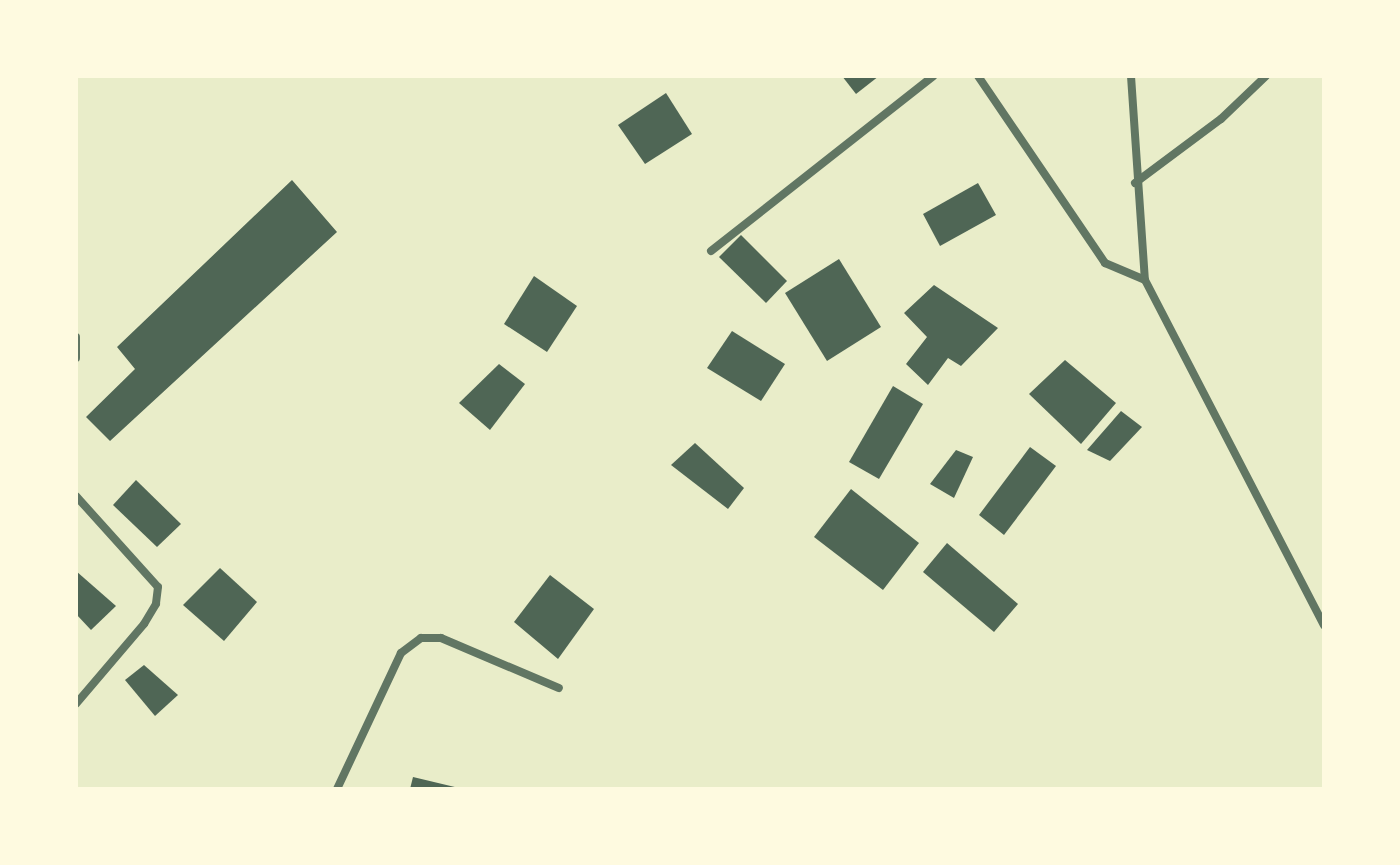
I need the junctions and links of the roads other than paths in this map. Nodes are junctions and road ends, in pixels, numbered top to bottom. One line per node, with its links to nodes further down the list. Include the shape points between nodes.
1 (933, 76): 6 (street)
2 (978, 76): 7 (street, via 1105,263)
3 (1131, 76): 5 (street)
4 (1266, 76): 5 (street, via 1221,119)
5 (1135, 183): 7 (street)
6 (711, 251)
7 (1145, 280): 11 (street)
8 (76, 337): 9 (street)
9 (76, 358)
10 (76, 496): 13 (street, via 158,587 156,604 144,624)
11 (1324, 625)
12 (559, 688): 14 (street, via 441,638 421,638 401,653)
13 (76, 704)
14 (337, 789)

